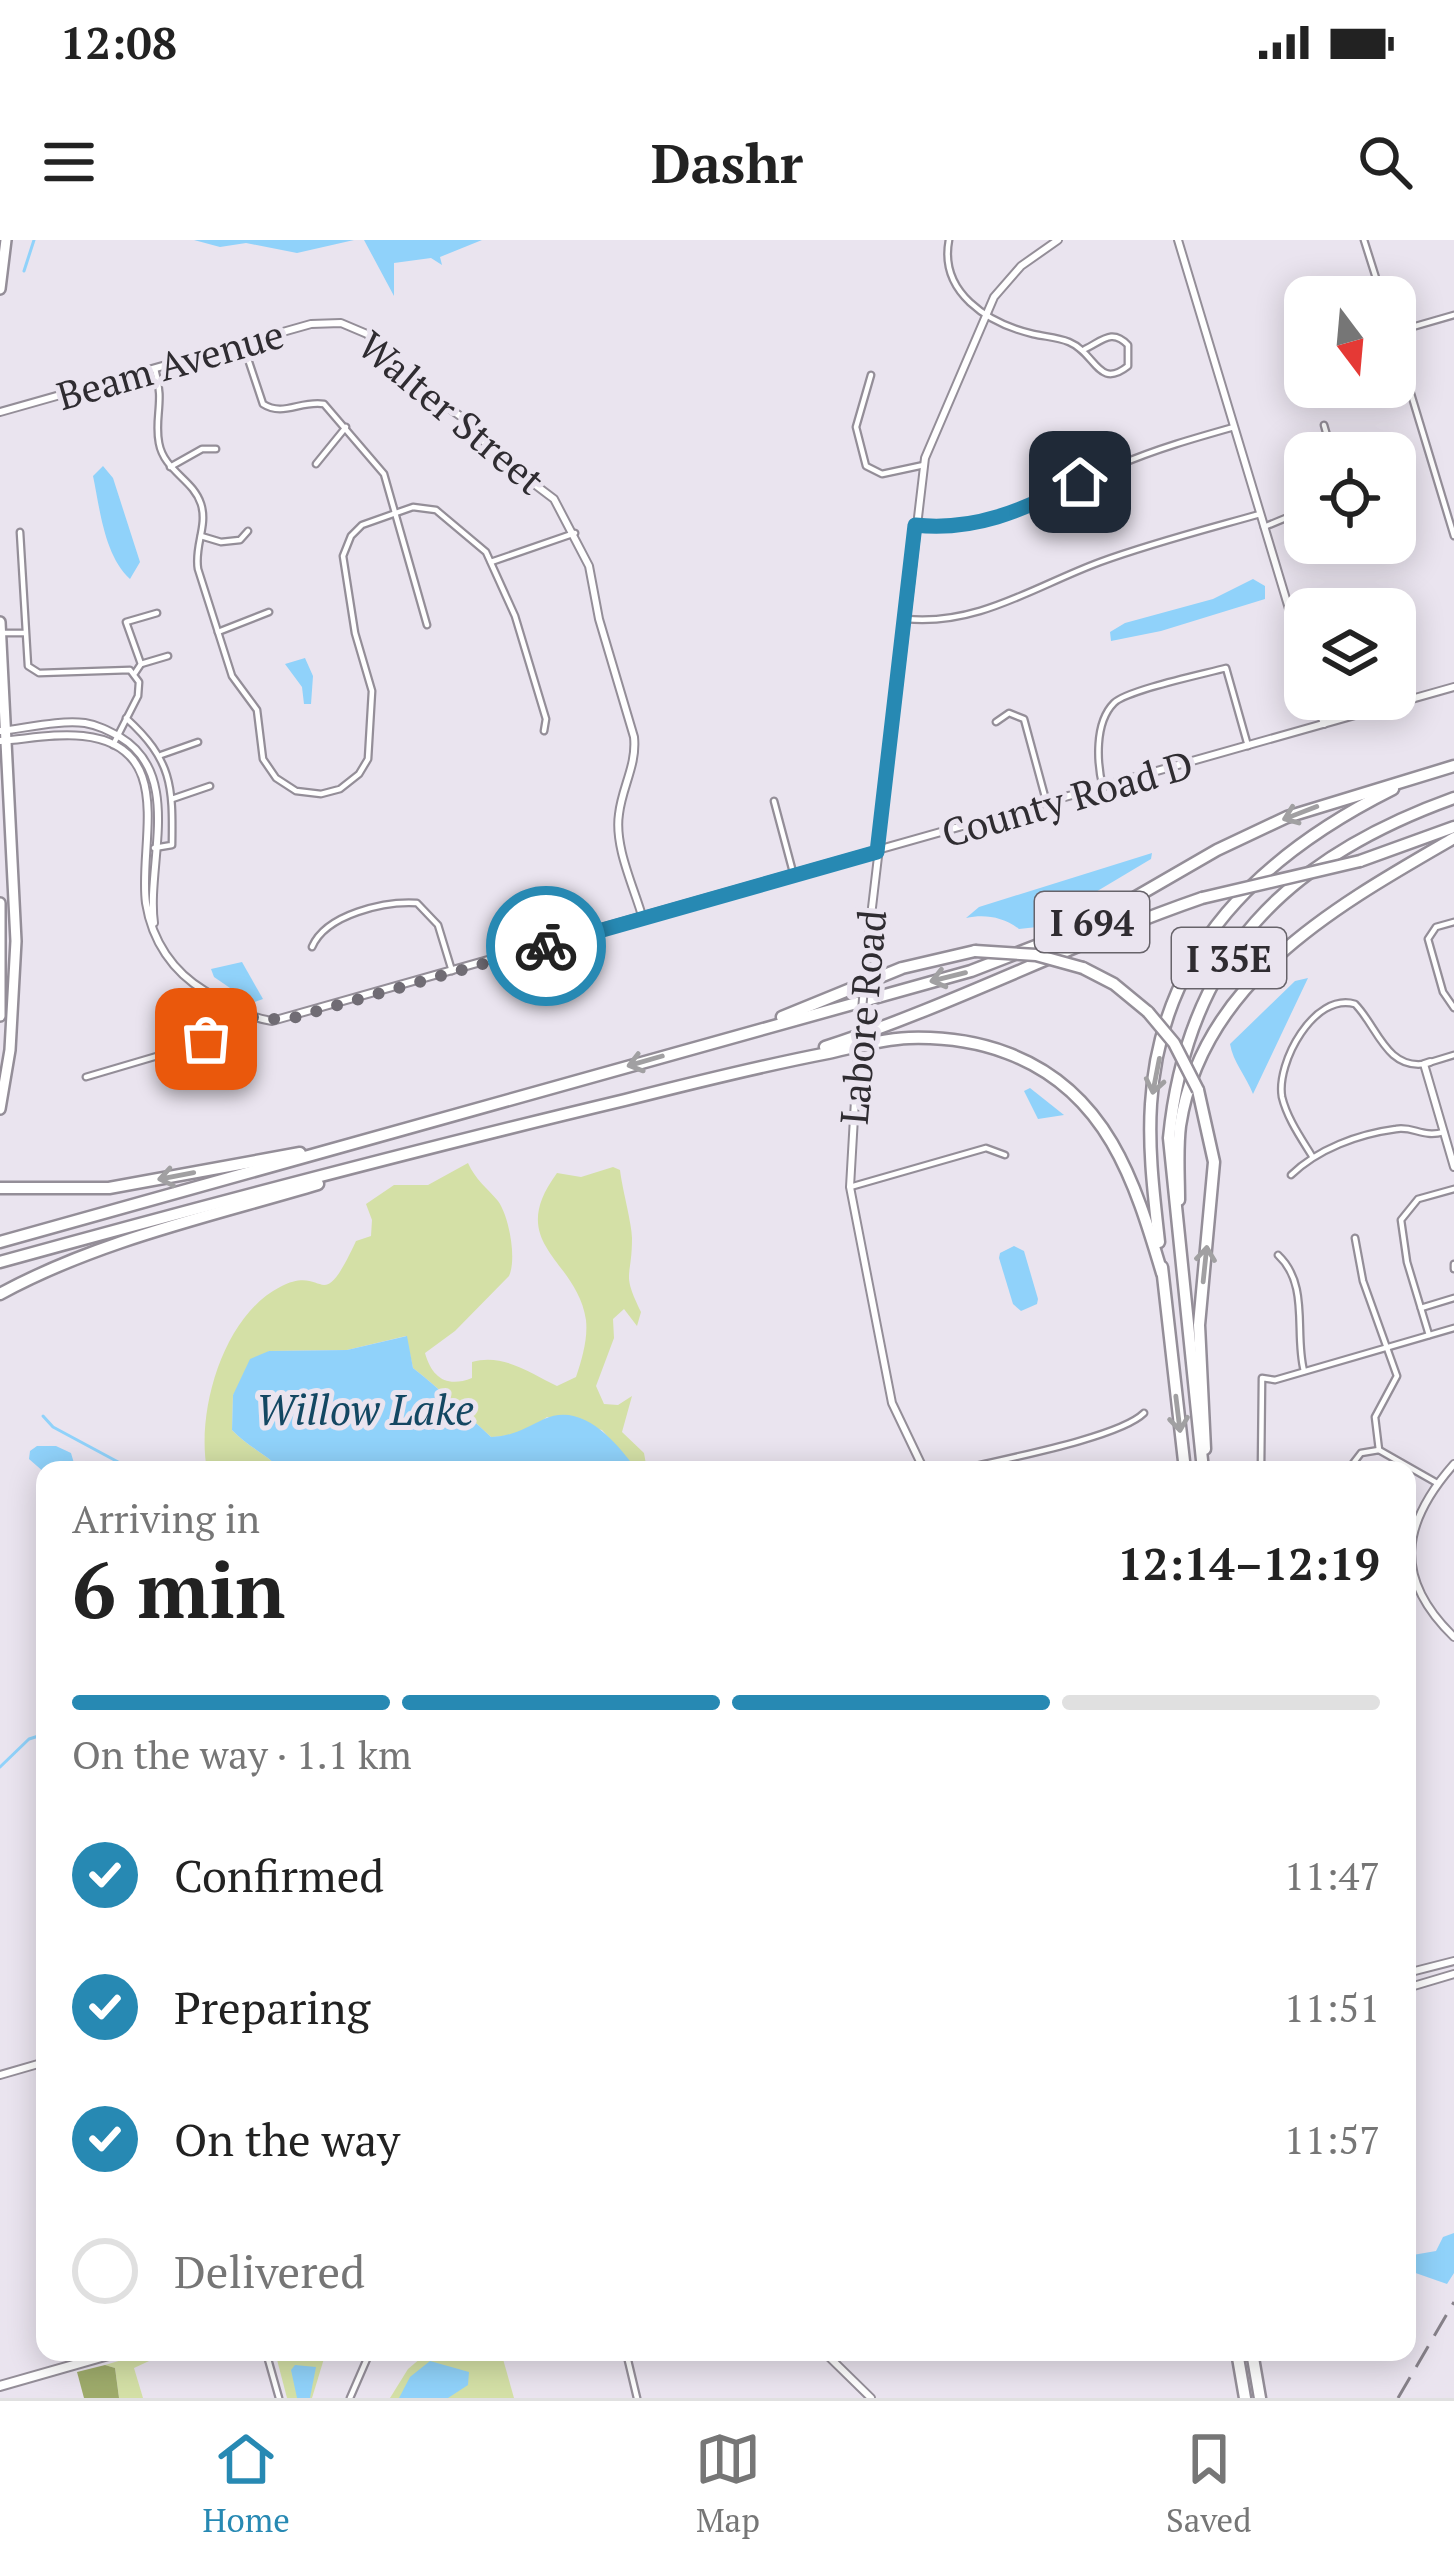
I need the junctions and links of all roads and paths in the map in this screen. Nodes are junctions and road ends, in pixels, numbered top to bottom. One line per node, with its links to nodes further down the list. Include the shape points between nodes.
1 (6, 240): 7 (main road)
2 (950, 240): 8 (street, via 954,288)
3 (1058, 240): 8 (street, Labore Road, via 1010,277)
4 (1178, 240): 20 (street)
5 (1364, 240): 6 (street)
6 (1375, 276)
7 (0, 290)
8 (986, 311): 13 (street); 24 (street, Labore Road)
9 (1454, 314): 11 (street)
10 (341, 323): 12 (street, Beam Avenue); 33 (street, Walter Street, via 374,339 418,387 548,492)
11 (1416, 326)
12 (243, 344): 14 (street, Beam Avenue); 19 (street, via 263,404 282,410 319,403)
13 (1085, 349): 13 (street, via 1106,374 1128,366 1121,337)
14 (155, 369): 17 (street, Beam Avenue); 25 (street, via 158,440)
15 (871, 375): 24 (street, via 856,427 866,466 881,474)
16 (1415, 408): 35 (street)
17 (0, 412)
18 (1324, 425): 21 (street)
19 (346, 427): 23 (street); 26 (street, via 380,467)
20 (1234, 427): 27 (street); 29 (street, via 1123,463 999,519)
21 (1326, 432)
22 (216, 449): 25 (street)
23 (316, 464)
24 (923, 465): 29 (street, Labore Road)
25 (170, 467): 34 (street, via 197,495)
26 (395, 512): 36 (street, via 431,508); 42 (street); 43 (street, via 362,525 344,556 372,691 364,767 348,784 331,793 296,791 271,773 257,710 232,676)
27 (1260, 514): 30 (street); 40 (street, via 1132,550 981,613)
28 (1284, 519): 30 (street)
29 (915, 525): 40 (street, Labore Road)
30 (1264, 527): 37 (street)
31 (248, 531): 34 (street, via 228,542)
32 (20, 532): 45 (street)
33 (575, 533): 36 (street); 75 (street, Walter Street, via 634,737 618,829)
34 (201, 536): 43 (street, via 196,561)
35 (1454, 536)
36 (491, 562): 54 (street, via 515,616)
37 (1284, 593)
38 (269, 612): 43 (street)
39 (157, 613): 47 (street, via 126,622)
40 (904, 619): 72 (street, Labore Road)
41 (0, 622): 44 (main road)
42 (427, 625)
43 (218, 632)
44 (1, 633): 45 (street); 55 (main road)
45 (24, 633): 48 (street, via 33,671)
46 (168, 656): 47 (street)
47 (141, 664): 48 (street)
48 (135, 673): 50 (street, via 140,688)
49 (1454, 687): 53 (street, County Road D)
50 (126, 718): 56 (street); 60 (street)
51 (1323, 720): 53 (street)
52 (997, 722): 68 (street, via 1009,712 1024,718)
53 (1324, 724): 59 (street, County Road D)
54 (544, 731)
55 (3, 736): 56 (street, via 85,723); 58 (street, via 87,736); 87 (main road, via 16,941)
56 (118, 736): 58 (street); 71 (street, via 138,752 155,786)
57 (198, 742): 60 (street)
58 (113, 746): 71 (street, via 148,792)
59 (1248, 746): 64 (street, County Road D); 64 (street, via 1226,668 1124,697 1108,710 1097,755)
60 (160, 755): 66 (street)
61 (1454, 766): 62 (highway, I 35E)
62 (1412, 779): 82 (highway, I 694, one-way to 82, via 1270,825 1082,928 1007,959); 104 (highway, I 35E, one-way to 104, via 1286,852 1226,911 1199,952 1176,998 1151,1099)
63 (211, 786): 66 (street)
64 (1103, 788): 68 (street, County Road D)
65 (1454, 798): 99 (highway, I 35E, via 1324,858 1271,902 1220,971 1186,1039 1174,1089)
66 (172, 799): 71 (street, via 172,845)
67 (774, 801): 73 (street)
68 (1047, 803): 72 (street, County Road D)
69 (1454, 827): 84 (highway, I 694, bridge, via 1130,923 915,1017)
70 (1454, 838): 99 (highway, via 1351,896 1281,949 1246,988 1189,1092)
71 (152, 848): 79 (street, County Road D, via 146,900 164,956)
72 (877, 852): 73 (street, County Road D); 97 (street, Labore Road, bridge)
73 (794, 876): 75 (street, County Road D)
74 (0, 903): 81 (main road)
75 (644, 919): 78 (street, County Road D)
76 (1454, 922): 80 (street, via 1428,939)
77 (312, 947): 78 (street, via 349,917 416,903 438,926)
78 (452, 973): 79 (street, County Road D, via 289,1019 257,1019)
79 (231, 1007): 86 (street, via 198,1044)
80 (1454, 1008)
81 (0, 1016)
82 (758, 1029): 91 (highway, I 694, one-way to 91); 118 (highway, one-way to 82, bridge, via 1199,1325 1214,1162 1198,1090 1148,1012 1083,968 975,951 889,973)
83 (1454, 1055): 85 (street)
84 (777, 1063): 89 (highway, I 694); 104 (highway, via 904,1038 972,1042 1012,1054 1075,1096 1102,1127 1136,1184)
85 (1427, 1063): 88 (street); 93 (street, via 1395,1058 1350,1002 1316,1014 1281,1085)
86 (86, 1077)
87 (0, 1109)
88 (1444, 1132): 90 (street); 93 (street, via 1396,1129)
89 (470, 1138): 103 (highway, I 694); 105 (highway, via 195,1218 63,1263)
90 (1451, 1146): 94 (street)
91 (333, 1149): 96 (highway, one-way to 96, via 109,1188); 101 (highway, I 694)
92 (1005, 1155): 97 (street, via 986,1148)
93 (1312, 1156): 95 (street)
94 (1454, 1167)
95 (1291, 1175)
96 (0, 1186)
97 (850, 1187): 114 (street, Labore Road, via 892,1403)
98 (1454, 1189): 107 (street, via 1418,1199 1401,1220)
99 (1175, 1227): 117 (highway, I 35E)
100 (1355, 1238): 110 (street)
101 (0, 1242)
102 (1278, 1256): 111 (street, via 1298,1292)
103 (0, 1262)
104 (1162, 1274): 116 (highway, I 35E, one-way to 116)
105 (0, 1296)
106 (1454, 1298): 107 (street)
107 (1421, 1308): 109 (street)
108 (1454, 1328): 109 (street)
109 (1429, 1335): 110 (street)
110 (1386, 1347): 111 (street); 113 (street, via 1397,1376 1375,1418)
111 (1304, 1371): 119 (street, via 1262,1378)
112 (1144, 1413): 115 (street, via 1105,1432)
113 (1379, 1450): 120 (street); 121 (street)
114 (920, 1461)
115 (994, 1461)
116 (1183, 1461)
117 (1202, 1461)
118 (1204, 1461)
119 (1261, 1461)
120 (1355, 1461)
121 (1399, 1461)
122 (1454, 1464): 124 (street)
123 (1416, 1471): 124 (street)
124 (1438, 1483): 125 (street)
125 (1416, 1520)
126 (1416, 1578): 127 (street)
127 (1454, 1637)
128 (1454, 1961): 129 (street)
129 (1416, 1971)
130 (1454, 1975): 131 (street)
131 (1416, 1986)
132 (36, 2065): 133 (street)
133 (0, 2075)
134 (88, 2361): 141 (main road)
135 (269, 2361): 142 (street)
136 (366, 2361): 143 (street)
137 (628, 2361): 144 (street)
138 (832, 2361): 145 (street)
139 (1239, 2361): 146 (highway)
140 (1254, 2361): 147 (highway)
141 (0, 2386)
142 (279, 2398)
143 (350, 2398)
144 (637, 2398)
145 (871, 2398)
146 (1245, 2398)
147 (1260, 2398)

